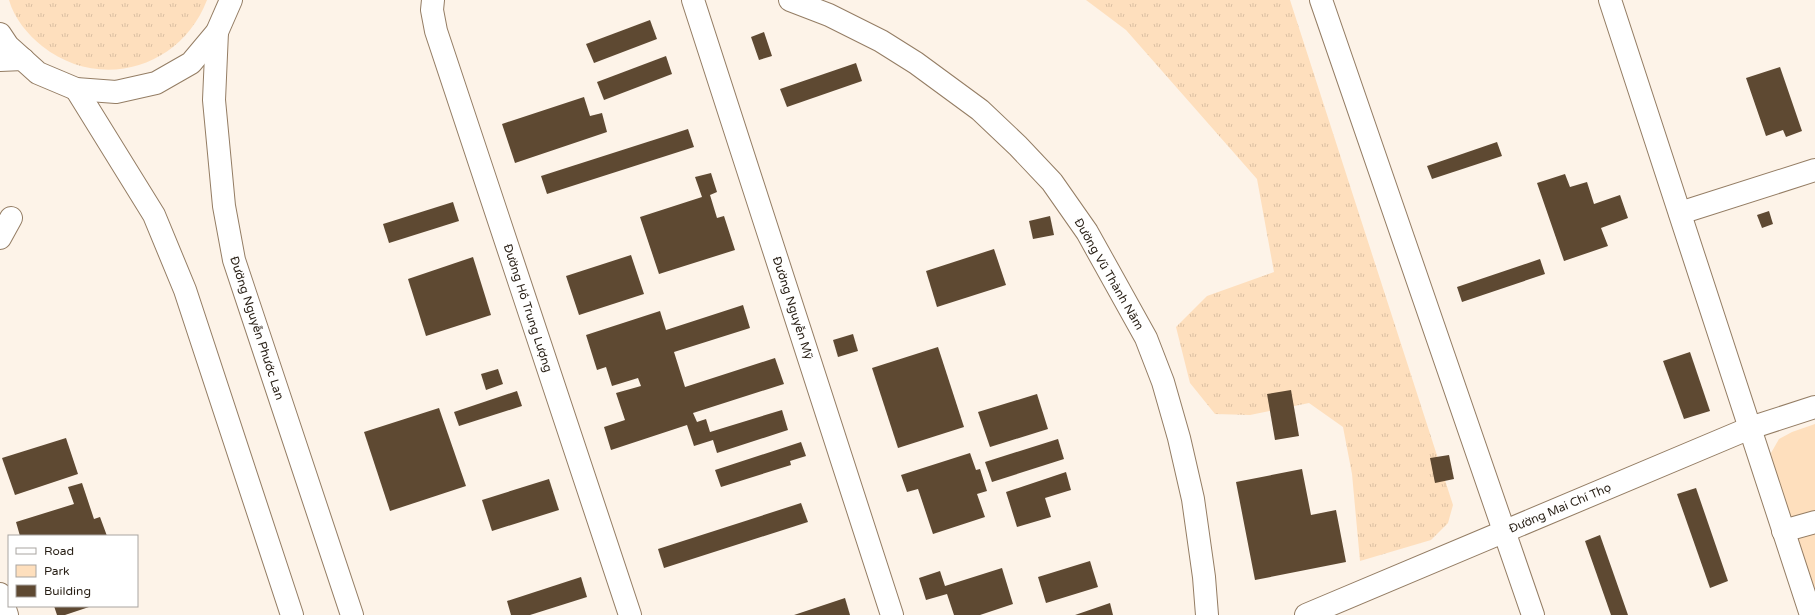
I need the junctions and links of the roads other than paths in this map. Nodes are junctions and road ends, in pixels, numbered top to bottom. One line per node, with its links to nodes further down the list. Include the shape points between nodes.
1 (231, 0): 7 (street)
2 (433, 0): 25 (street, Đường Hồ Trung Lượng, via 436,31)
3 (693, 0): 26 (street, Đường Nguyễn Mỹ)
4 (790, 0): 27 (street, Đường Vũ Thành Năm, via 829,15 881,41 980,110 1052,182 1087,232 1146,338 1162,382 1179,438 1193,499)
5 (1321, 0): 20 (street)
6 (1610, 0): 13 (street)
7 (217, 32): 11 (street, via 191,63 156,83 116,92); 24 (street, Đường Nguyễn Phước Lan, via 214,100 224,206 234,260)
8 (0, 34): 10 (street)
9 (0, 60): 10 (street)
10 (23, 60): 11 (street, via 38,73)
11 (76, 89): 23 (street, via 154,215 185,290)
12 (1815, 170): 13 (street)
13 (1680, 213): 17 (street)
14 (11, 218): 15 (street)
15 (0, 238)
16 (1815, 407): 17 (street, Đường Mai Chí Thọ)
17 (1750, 428): 19 (street); 20 (street, Đường Mai Chí Thọ)
18 (1815, 522): 19 (street)
19 (1783, 531): 30 (street)
20 (1504, 532): 28 (street, Đường Mai Chí Thọ); 29 (street)
21 (0, 594): 22 (street)
22 (7, 615)
23 (292, 615)
24 (352, 615)
25 (630, 615)
26 (892, 615)
27 (1207, 615)
28 (1306, 615)
29 (1533, 615)
30 (1811, 615)

